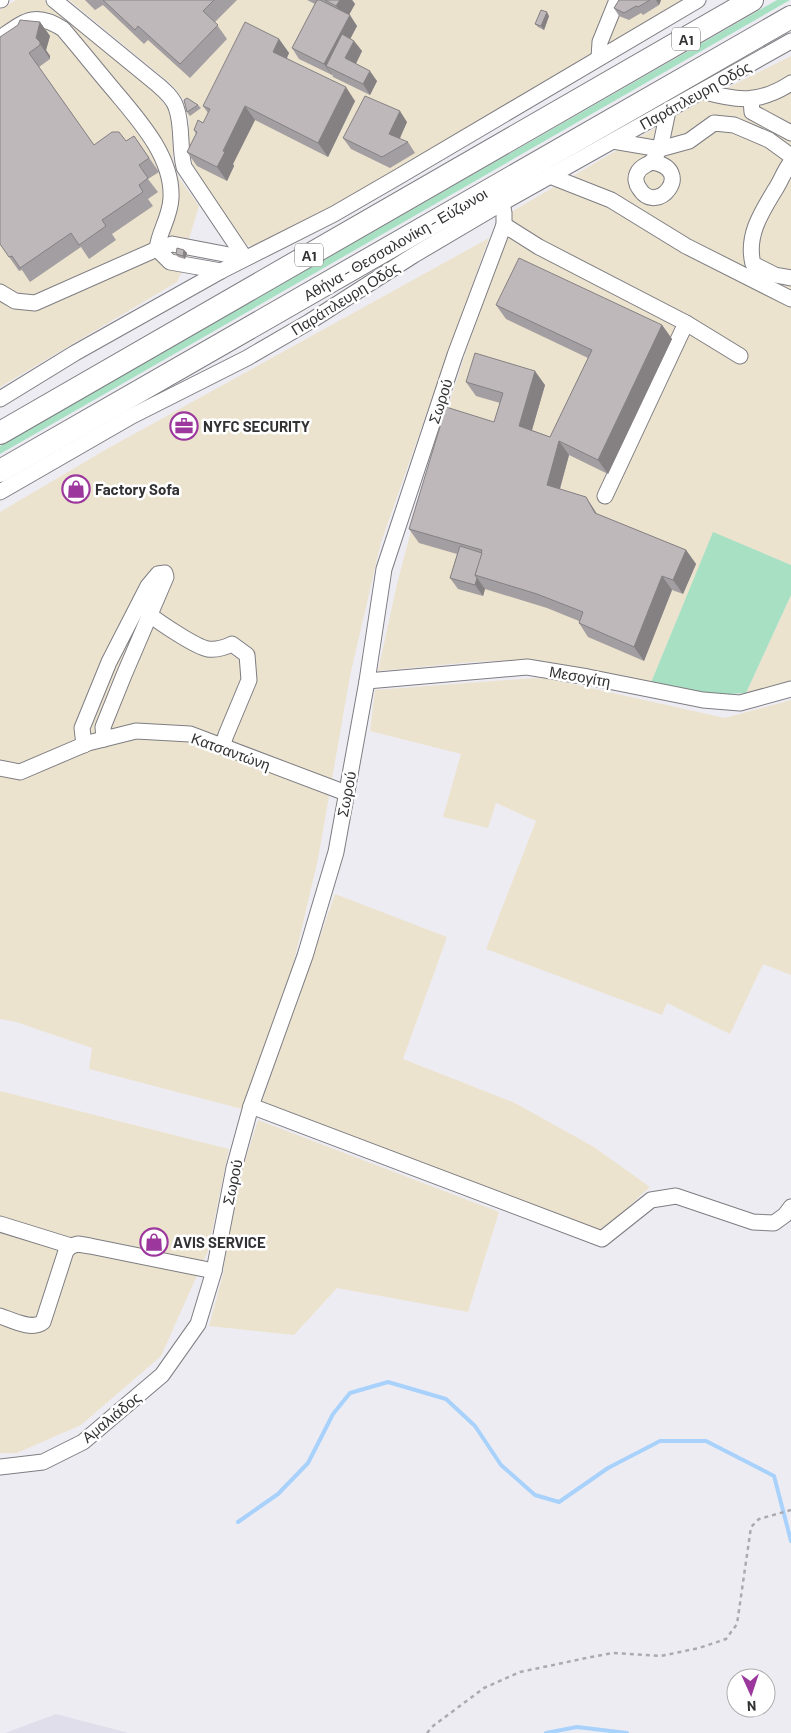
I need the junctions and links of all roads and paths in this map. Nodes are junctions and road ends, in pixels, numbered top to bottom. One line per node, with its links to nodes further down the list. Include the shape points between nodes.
1 (54, 0): 23 (street, via 158,85 176,105 184,167)
2 (617, 0): 8 (street, via 600,42)
3 (698, 0): 8 (street)
4 (752, 0): 31 (highway, Α1)
5 (791, 17): 32 (highway, Αθήνα - Θεσσαλονίκη - Εύζωνοι / Α1)
6 (0, 38): 22 (street, via 28,21 51,21 63,29 148,132 171,185 170,212)
7 (791, 41): 10 (street, Παράπλευρη Οδός)
8 (599, 58): 23 (street, via 334,214)
9 (791, 83): 11 (street)
10 (702, 91): 11 (street, via 726,98); 12 (street, Παράπλευρη Οδός)
11 (752, 100): 13 (street, via 752,112)
12 (668, 111): 14 (street, Παράπλευρη Οδός); 15 (street)
13 (791, 133)
14 (613, 141): 15 (street); 19 (street, Παράπλευρη Οδός)
15 (660, 149): 16 (street, via 689,141 714,122 734,125 769,140); 17 (street)
16 (791, 156)
17 (652, 162)
18 (791, 162): 25 (street, via 765,205 750,251 753,264 775,275)
19 (550, 176): 20 (street, Παράπλευρη Οδός); 27 (street, via 611,200 686,246)
20 (502, 203): 21 (street, Σωρού); 33 (street, Παράπλευρη Οδός, via 247,358 132,416)
21 (504, 224): 28 (street, via 538,247); 36 (street, Σωρού, via 455,355 384,569)
22 (157, 249): 23 (street, via 172,244); 24 (street, via 170,262); 26 (street, via 35,303 16,301)
23 (245, 258): 24 (street)
24 (221, 271): 30 (street)
25 (791, 278)
26 (0, 292)
27 (791, 299)
28 (686, 322): 29 (street); 34 (street)
29 (740, 356)
30 (0, 399)
31 (0, 433)
32 (0, 471)
33 (0, 492)
34 (605, 496)
35 (149, 614): 38 (street, via 103,727); 39 (street, via 165,574 158,574 148,586 109,662 82,728); 40 (street, via 163,626 207,649 232,644 247,655 249,680)
36 (367, 681): 37 (street, Μεσογίτη, via 527,667 703,700 740,703); 42 (street, Σωρού)
37 (791, 689)
38 (104, 739): 39 (street, Κατσαντώνη); 40 (street, Κατσαντώνη, via 136,731 190,734)
39 (84, 744): 41 (street, Κατσαντώνη, via 20,772)
40 (222, 747): 42 (street, Κατσαντώνη)
41 (0, 768)
42 (346, 793): 43 (street, Σωρού, via 336,852 308,946)
43 (251, 1106): 44 (street, via 602,1239 651,1200 676,1196 753,1222 774,1222); 47 (street, Σωρού, via 234,1168)
44 (791, 1207)
45 (0, 1224): 46 (street)
46 (71, 1246): 47 (street, via 90,1246); 48 (street, via 66,1252 43,1322 33,1326)
47 (214, 1270): 49 (street, Σωρού, via 198,1324)
48 (0, 1316)
49 (162, 1376): 50 (street, Αμαλιάδος, via 83,1442 43,1462)
50 (0, 1467)
51 (791, 1510): 52 (path, via 759,1519 752,1527 737,1624 726,1639 661,1656 613,1653 520,1672 484,1688)
52 (427, 1733)

